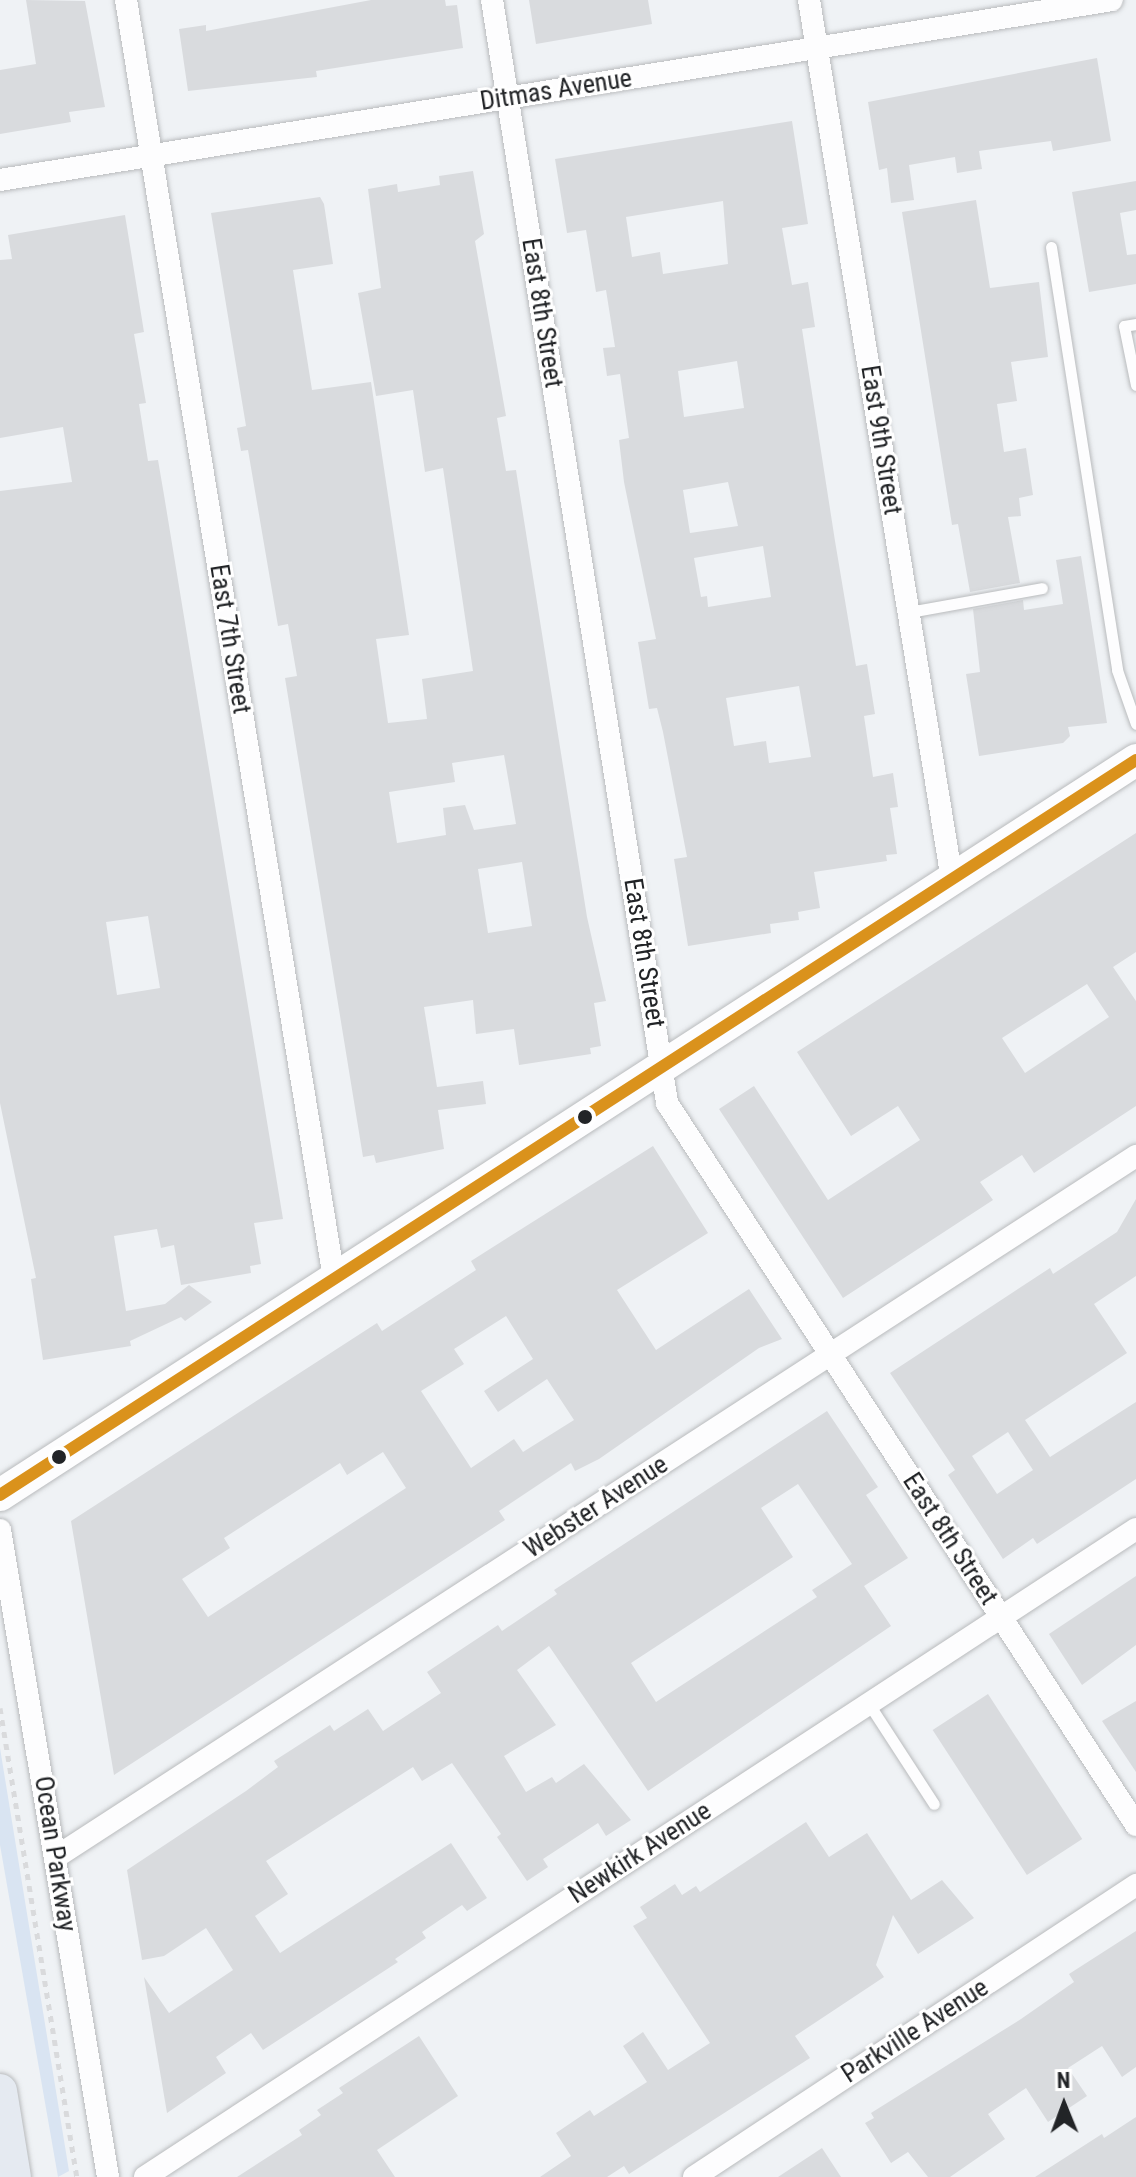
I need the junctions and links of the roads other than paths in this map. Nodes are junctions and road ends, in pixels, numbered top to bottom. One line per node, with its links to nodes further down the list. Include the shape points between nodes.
1 (126, 0): 7 (street, East 7th Street)
2 (492, 0): 6 (street, East 8th Street)
3 (809, 0): 5 (street, East 9th Street)
4 (1112, 0): 5 (street, Ditmas Avenue)
5 (817, 48): 6 (street, Ditmas Avenue); 13 (street, East 9th Street)
6 (508, 98): 7 (street, Ditmas Avenue); 17 (street, East 8th Street)
7 (151, 156): 8 (street, Ditmas Avenue); 19 (street, East 7th Street)
8 (0, 180)
9 (1051, 247): 14 (lane, via 1117,670)
10 (1136, 324): 11 (lane, via 1124,326)
11 (1136, 385)
12 (1042, 588): 13 (lane)
13 (909, 612): 16 (street, East 9th Street)
14 (1136, 724)
15 (1136, 760): 16 (street)
16 (952, 880): 17 (street)
17 (662, 1064): 19 (street); 20 (street, East 8th Street, via 667,1103)
18 (1136, 1156): 20 (street, Webster Avenue)
19 (334, 1279): 21 (street)
20 (830, 1355): 24 (street, East 8th Street); 28 (street, Webster Avenue)
21 (0, 1495)
22 (1136, 1529): 24 (street, Newkirk Avenue)
23 (0, 1530): 28 (street, Ocean Parkway)
24 (1001, 1618): 25 (street, Newkirk Avenue); 27 (street, East 8th Street)
25 (869, 1704): 26 (lane); 33 (street, Newkirk Avenue)
26 (934, 1804)
27 (1135, 1823)
28 (56, 1857): 32 (street, Ocean Parkway)
29 (1136, 1885): 34 (street, Parkville Avenue)
30 (0, 2091): 31 (main road)
31 (14, 2177)
32 (108, 2177)
33 (145, 2177)
34 (694, 2177)

